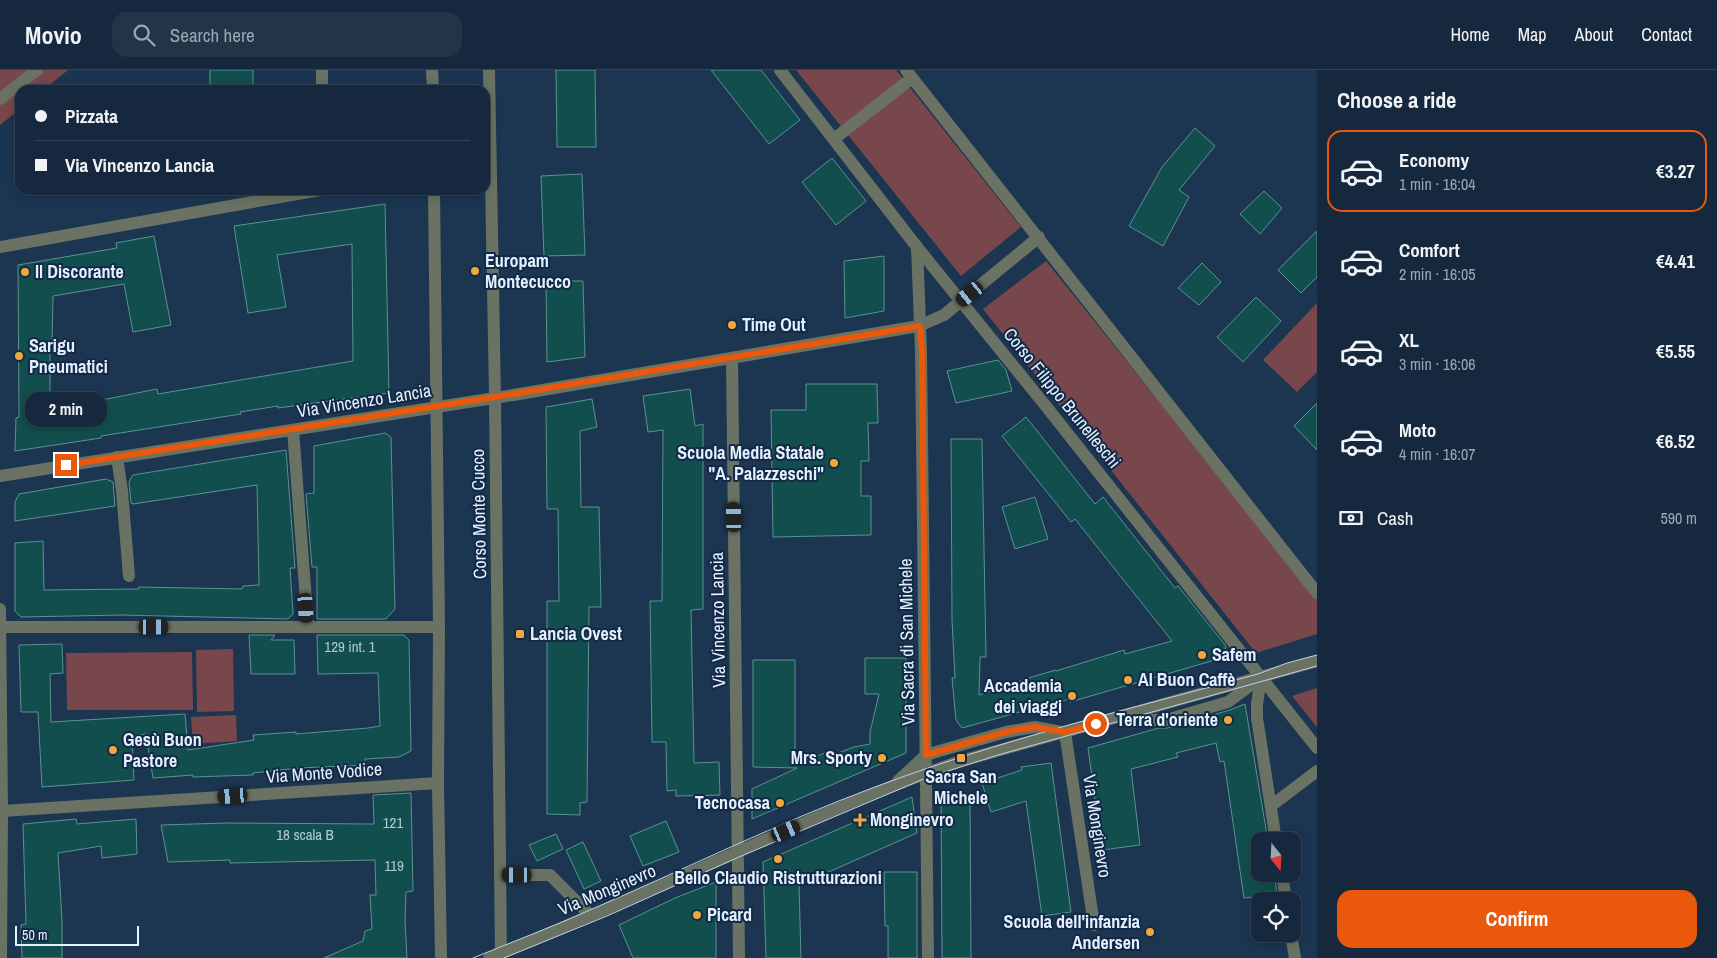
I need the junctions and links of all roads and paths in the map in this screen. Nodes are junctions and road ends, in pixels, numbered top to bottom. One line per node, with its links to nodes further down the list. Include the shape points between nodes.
1 (37, 70): 7 (street)
2 (322, 70): 8 (street)
3 (432, 70): 9 (street)
4 (488, 70): 10 (street, Corso Monte Cucco)
5 (780, 70): 13 (street, Corso Filippo Brunelleschi)
6 (909, 74): 13 (street); 17 (street)
7 (18, 85)
8 (322, 85)
9 (433, 85)
10 (488, 85)
11 (15, 87): 12 (street)
12 (0, 99)
13 (834, 139): 19 (street, Corso Filippo Brunelleschi)
14 (490, 163): 23 (street, Corso Monte Cucco)
15 (292, 195): 18 (street)
16 (434, 195): 24 (street)
17 (1039, 237): 20 (street, Via Vincenzo Lancia); 29 (street)
18 (0, 247)
19 (917, 248): 20 (street, Corso Filippo Brunelleschi); 21 (street, Via Sacra di San Michele)
20 (961, 301): 21 (street, Via Vincenzo Lancia, via 944,315); 35 (street, Corso Filippo Brunelleschi)
21 (920, 326): 22 (street, Via Vincenzo Lancia); 38 (street, Via Sacra di San Michele)
22 (732, 358): 23 (street, Via Vincenzo Lancia); 46 (street, Via Vincenzo Lancia)
23 (495, 397): 24 (street, Via Vincenzo Lancia); 47 (street, Corso Monte Cucco)
24 (437, 407): 25 (street, Via Vincenzo Lancia); 33 (street)
25 (293, 430): 26 (street, Via Vincenzo Lancia); 32 (street)
26 (117, 457): 27 (street, Via Vincenzo Lancia); 28 (street)
27 (0, 476)
28 (129, 576)
29 (1317, 592)
30 (0, 609): 31 (street)
31 (0, 627): 32 (street); 44 (street)
32 (308, 627): 33 (street)
33 (439, 627): 41 (street)
34 (1317, 661): 35 (street, Via Monginevro)
35 (1261, 678): 36 (street, Via Monginevro); 37 (street, Corso Filippo Brunelleschi); 43 (street, via 1257,718)
36 (1065, 732): 38 (street, Via Monginevro, via 1035,727); 40 (street, Via Monginevro); 49 (street, Via Monginevro)
37 (1317, 748)
38 (926, 755): 40 (street, Via Sacra di San Michele); 42 (street, Via Monginevro)
39 (1317, 771): 43 (street)
40 (926, 773): 42 (street, Via Monginevro); 56 (street, Via Sacra di San Michele)
41 (438, 783): 44 (street, Via Monte Vodice); 53 (street)
42 (890, 787): 46 (street, Via Monginevro)
43 (1271, 806): 45 (street)
44 (2, 811): 52 (street)
45 (1275, 832)
46 (738, 851): 48 (street, Via Monginevro); 55 (street)
47 (501, 875): 48 (street, via 550,875); 51 (street, Corso Monte Cucco)
48 (591, 916): 51 (street, Via Monginevro)
49 (1094, 926)
50 (1292, 942): 57 (street)
51 (502, 955): 54 (street, Via Monginevro)
52 (2, 958)
53 (441, 958)
54 (489, 958)
55 (739, 958)
56 (928, 958)
57 (1295, 958)

